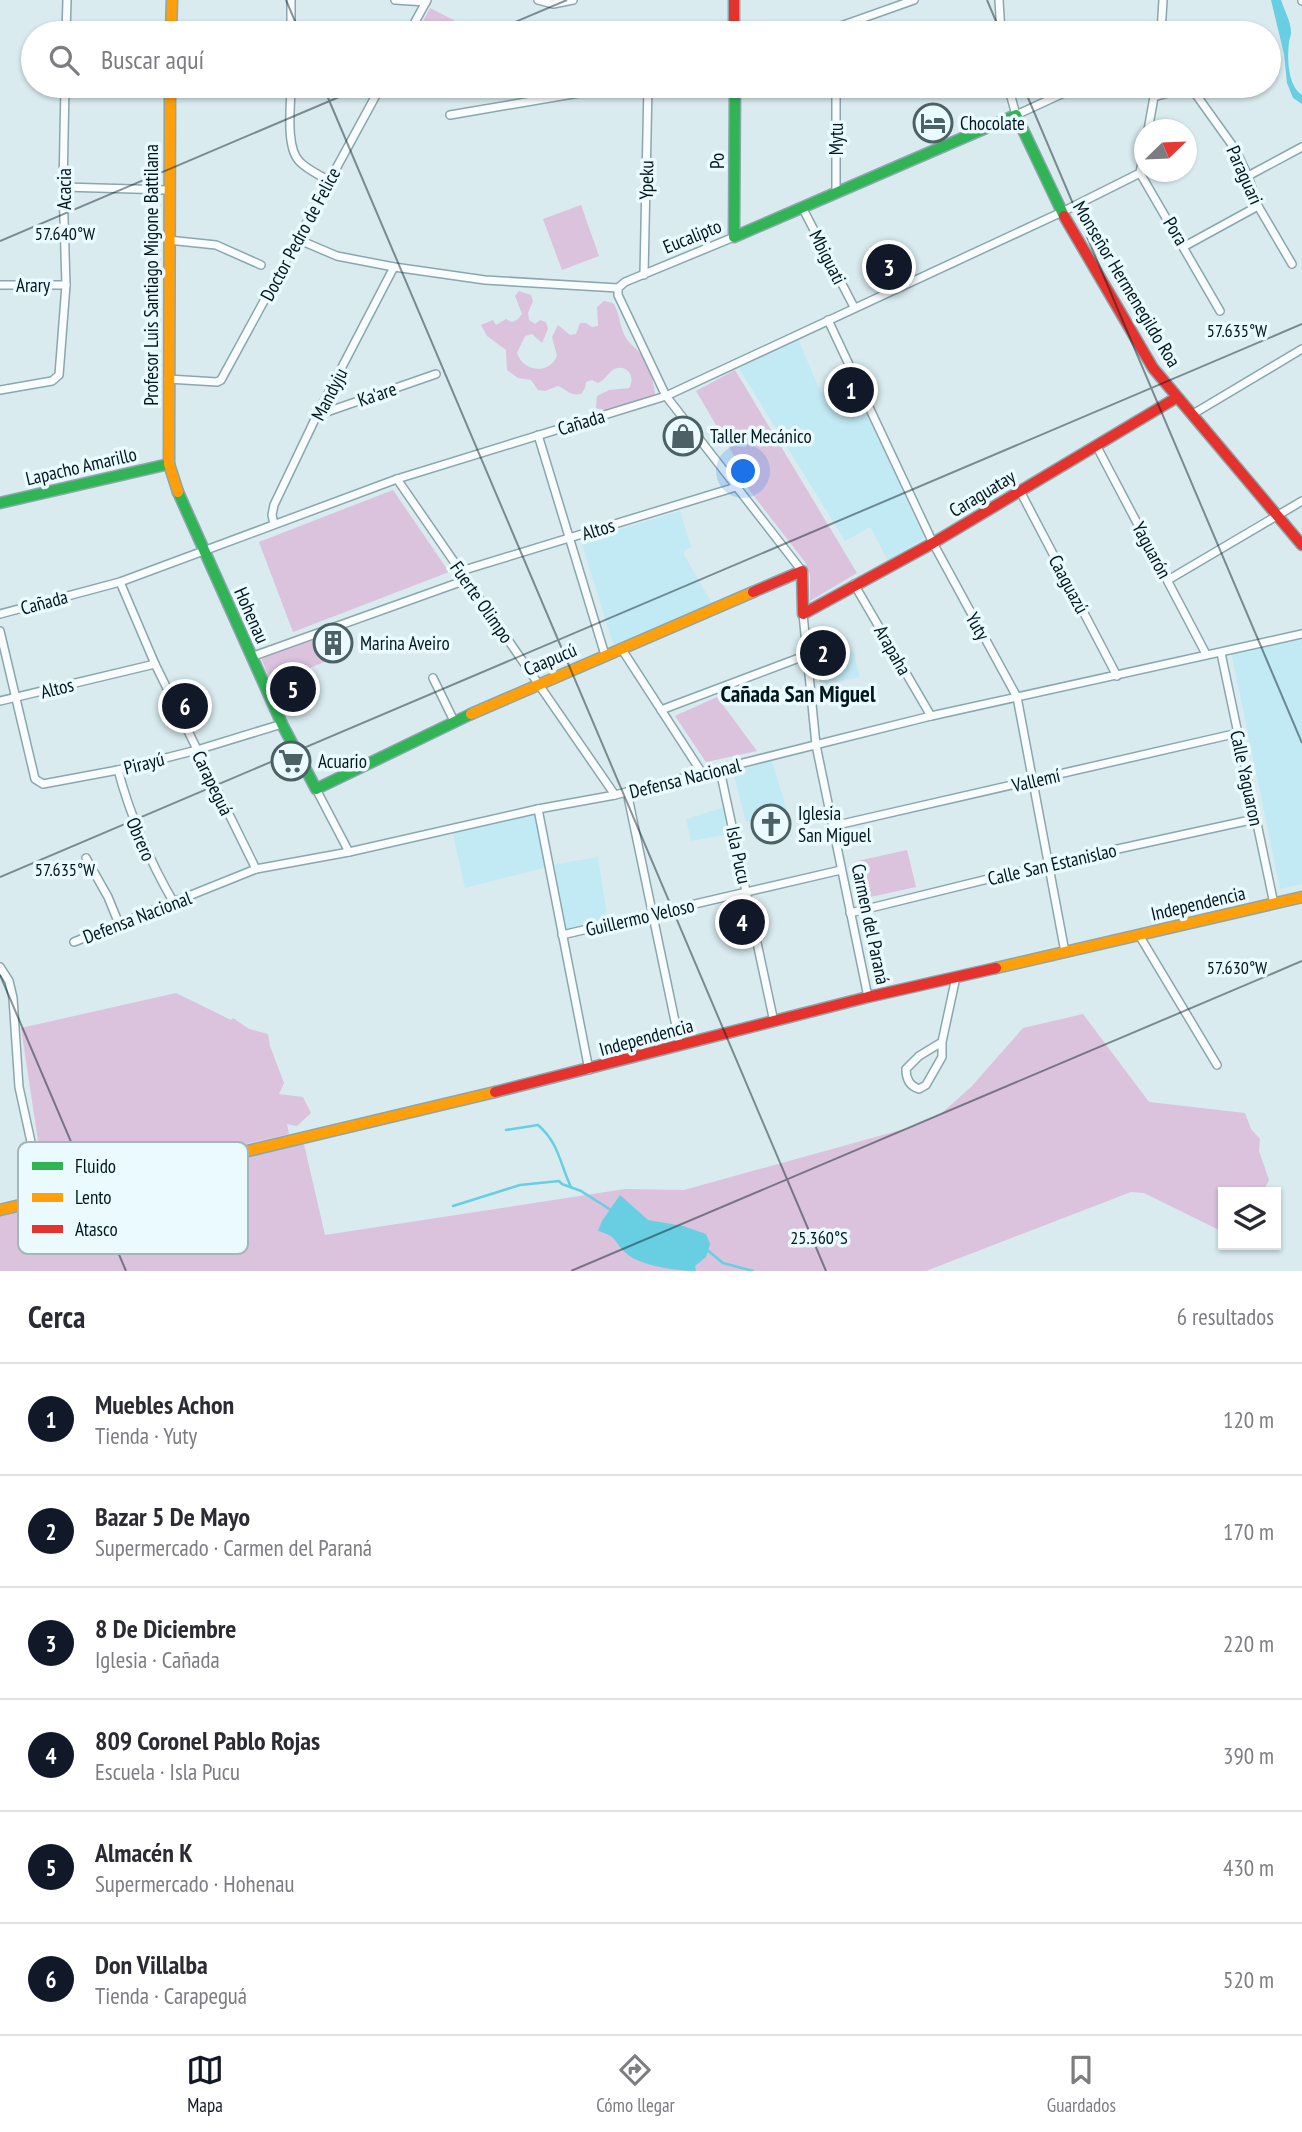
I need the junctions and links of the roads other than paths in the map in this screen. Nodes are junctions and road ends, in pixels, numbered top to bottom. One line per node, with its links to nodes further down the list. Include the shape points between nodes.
1 (67, 0): 12 (street)
2 (172, 0): 13 (street)
3 (291, 0): 14 (street)
4 (395, 0): 11 (street)
5 (538, 0): 6 (street, via 553,4)
6 (573, 0)
7 (734, 0): 16 (street)
8 (914, 0): 17 (street)
9 (999, 0): 18 (street)
10 (1163, 0): 19 (street)
11 (427, 1): 15 (street)
12 (66, 21)
13 (171, 21)
14 (291, 21)
15 (416, 21)
16 (734, 21)
17 (861, 21)
18 (1000, 21)
19 (1162, 21)
20 (65, 98): 40 (street, Acacia)
21 (170, 98): 41 (street, Profesor Luis Santiago Migone Battilana)
22 (291, 98): 38 (street, via 293,151 299,162)
23 (374, 98): 38 (street, Doctor Pedro de Felice)
24 (550, 98): 32 (street)
25 (648, 98): 53 (street, Ypeku)
26 (735, 98): 46 (street, Po)
27 (836, 98): 42 (street, Mytu)
28 (1011, 98): 33 (street, Monseñor Hermenegildo Roa)
29 (1053, 98): 33 (street, Eucalipto)
30 (1154, 98): 34 (street)
31 (1202, 98): 37 (street, Paraguari)
32 (450, 115)
33 (1016, 115): 42 (street, Eucalipto); 45 (street, Monseñor Hermenegildo Roa)
34 (1150, 119)
35 (1302, 147): 37 (street)
36 (1134, 176): 45 (street, Cañada)
37 (1248, 176): 43 (street, Paraguari)
38 (329, 181): 47 (street, Doctor Pedro de Felice)
39 (1146, 182): 49 (street, Pora)
40 (63, 187): 41 (street); 55 (street, Acacia)
41 (168, 190): 48 (street, Profesor Luis Santiago Migone Battilana)
42 (836, 192): 44 (street, Eucalipto)
43 (1258, 206): 49 (street); 50 (street, Paraguari)
44 (802, 207): 46 (street, Eucalipto); 57 (street, Mbiguati)
45 (1062, 212): 57 (street, Cañada); 65 (street, Monseñor Hermenegildo Roa, via 1153,368)
46 (734, 237): 53 (street, Eucalipto)
47 (297, 239): 52 (street, via 337,256); 62 (street, Doctor Pedro de Felice, via 219,381)
48 (168, 240): 51 (street, via 216,245); 62 (street, Profesor Luis Santiago Migone Battilana)
49 (1185, 246): 58 (street, Pora)
50 (1292, 264)
51 (261, 265)
52 (394, 267): 56 (street, via 485,280); 67 (street, Mandyju)
53 (643, 275): 56 (street, Eucalipto)
54 (0, 285): 55 (street, Arary)
55 (66, 285): 63 (street, Acacia, via 59,375 52,381)
56 (618, 288): 64 (street)
57 (854, 307): 59 (street, Cañada)
58 (1220, 311)
59 (828, 320): 64 (street, Cañada); 79 (street, Yuty)
60 (1302, 349): 66 (street)
61 (436, 374): 67 (street, Ka'are)
62 (168, 379): 70 (street, Profesor Luis Santiago Migone Battilana)
63 (0, 390)
64 (666, 396): 68 (street, Cañada); 72 (street)
65 (1176, 398): 66 (street, Monseñor Hermenegildo Roa); 69 (street, Caraguatay)
66 (1193, 414): 76 (street, Monseñor Hermenegildo Roa)
67 (317, 415): 77 (street, Mandyju, via 274,505)
68 (538, 435): 71 (street, Cañada); 78 (street)
69 (1096, 446): 73 (street, Caraguatay); 85 (street, Yaguarón)
70 (169, 464): 75 (street, Lapacho Amarillo); 81 (street, Hohenau)
71 (397, 479): 77 (street, Cañada); 82 (street, Fuerte Olimpo)
72 (736, 487): 78 (street, Altos); 83 (street)
73 (1020, 491): 79 (street, Caraguatay); 99 (street, Caaguazú)
74 (1302, 501): 76 (street)
75 (0, 503)
76 (1278, 515): 80 (street, Monseñor Hermenegildo Roa); 85 (street)
77 (274, 524): 81 (street, Cañada)
78 (568, 538): 82 (street, Altos); 96 (street)
79 (933, 543): 87 (street, Caraguatay); 102 (street, Yuty)
80 (1302, 545)
81 (204, 551): 86 (street, Cañada); 97 (street, Hohenau)
82 (461, 571): 84 (street, Fuerte Olimpo)
83 (802, 571): 89 (street, Carmen del Paraná); 92 (street, Caapucú)
84 (466, 580): 97 (street); 101 (street, Fuerte Olimpo)
85 (1168, 580): 95 (street, Yaguarón)
86 (120, 582): 88 (street, Cañada); 98 (street, Carapeguá)
87 (854, 584): 89 (street, Caraguatay); 106 (street, Arapaha)
88 (0, 614)
89 (803, 614): 94 (street, Carmen del Paraná)
90 (0, 631): 103 (street)
91 (1302, 634): 93 (street, Defensa Nacional)
92 (621, 648): 96 (street, Caapucú); 105 (street)
93 (1221, 653): 95 (street, Defensa Nacional); 109 (street, Calle Yaguaron)
94 (807, 654): 105 (street); 110 (street, Carmen del Paraná)
95 (1206, 654): 99 (street, Defensa Nacional)
96 (605, 655): 101 (street, Caapucú)
97 (251, 657): 108 (street, Hohenau)
98 (155, 664): 103 (street, Altos); 111 (street, Carapeguá)
99 (1117, 676): 102 (street, Defensa Nacional)
100 (433, 678): 107 (street)
101 (538, 682): 107 (street, Caapucú); 118 (street, Fuerte Olimpo)
102 (1017, 697): 106 (street, Defensa Nacional); 115 (street, Yuty)
103 (17, 698): 104 (street, Altos); 112 (street, Pirayú, via 35,779 45,784)
104 (0, 701)
105 (661, 710): 114 (street)
106 (931, 716): 110 (street, Defensa Nacional)
107 (454, 721): 116 (street, Caapucú)
108 (282, 724): 111 (street, Pirayú); 116 (street, Hohenau)
109 (1238, 733): 115 (street, Vallemí); 120 (street, Calle Yaguaron)
110 (816, 745): 113 (street, Defensa Nacional); 121 (street, Carmen del Paraná)
111 (197, 750): 112 (street, Pirayú); 125 (street, Carapeguá)
112 (118, 770): 129 (street, Obrero, via 136,831)
113 (720, 770): 114 (street, Defensa Nacional); 127 (street, Isla Pucu)
114 (702, 773): 117 (street, Defensa Nacional)
115 (1034, 781): 121 (street, Vallemí); 124 (street, Yuty)
116 (316, 789): 122 (street, Hohenau)
117 (627, 792): 118 (street, Defensa Nacional); 132 (street)
118 (615, 795): 119 (street, Defensa Nacional)
119 (538, 809): 122 (street, Defensa Nacional); 134 (street)
120 (1255, 819): 124 (street, Calle San Estanislao); 130 (street, Calle Yaguaron)
121 (833, 826): 126 (street, Carmen del Paraná)
122 (349, 852): 125 (street, Defensa Nacional)
123 (86, 858): 133 (street)
124 (1049, 864): 131 (street, Calle San Estanislao); 137 (street, Yuty)
125 (256, 869): 129 (street, Defensa Nacional)
126 (841, 870): 127 (street, Guillermo Veloso); 131 (street, Carmen del Paraná)
127 (747, 893): 132 (street, Guillermo Veloso); 141 (street, Isla Pucu)
128 (1302, 897): 130 (street, Independencia)
129 (174, 903): 133 (street, Defensa Nacional)
130 (1274, 904): 135 (street, Independencia)
131 (850, 913): 140 (street, Carmen del Paraná)
132 (652, 915): 134 (street, Guillermo Veloso); 143 (street)
133 (119, 924): 136 (street, Defensa Nacional)
134 (562, 935): 145 (street)
135 (1139, 935): 137 (street, Independencia); 144 (street)
136 (74, 942)
137 (1065, 952): 139 (street, Independencia)
138 (0, 967): 146 (street, via 13,998 19,1087)
139 (956, 977): 140 (street, Independencia); 142 (street)
140 (868, 997): 141 (street, Independencia)
141 (774, 1023): 143 (street, Independencia)
142 (942, 1042): 142 (street, via 942,1057 934,1073 926,1085 915,1088 906,1069)
143 (680, 1045): 145 (street, Independencia)
144 (1217, 1065)
145 (589, 1070): 147 (street, Independencia)
146 (31, 1142)
147 (248, 1152)
148 (18, 1207): 149 (street, Independencia)
149 (0, 1210)

